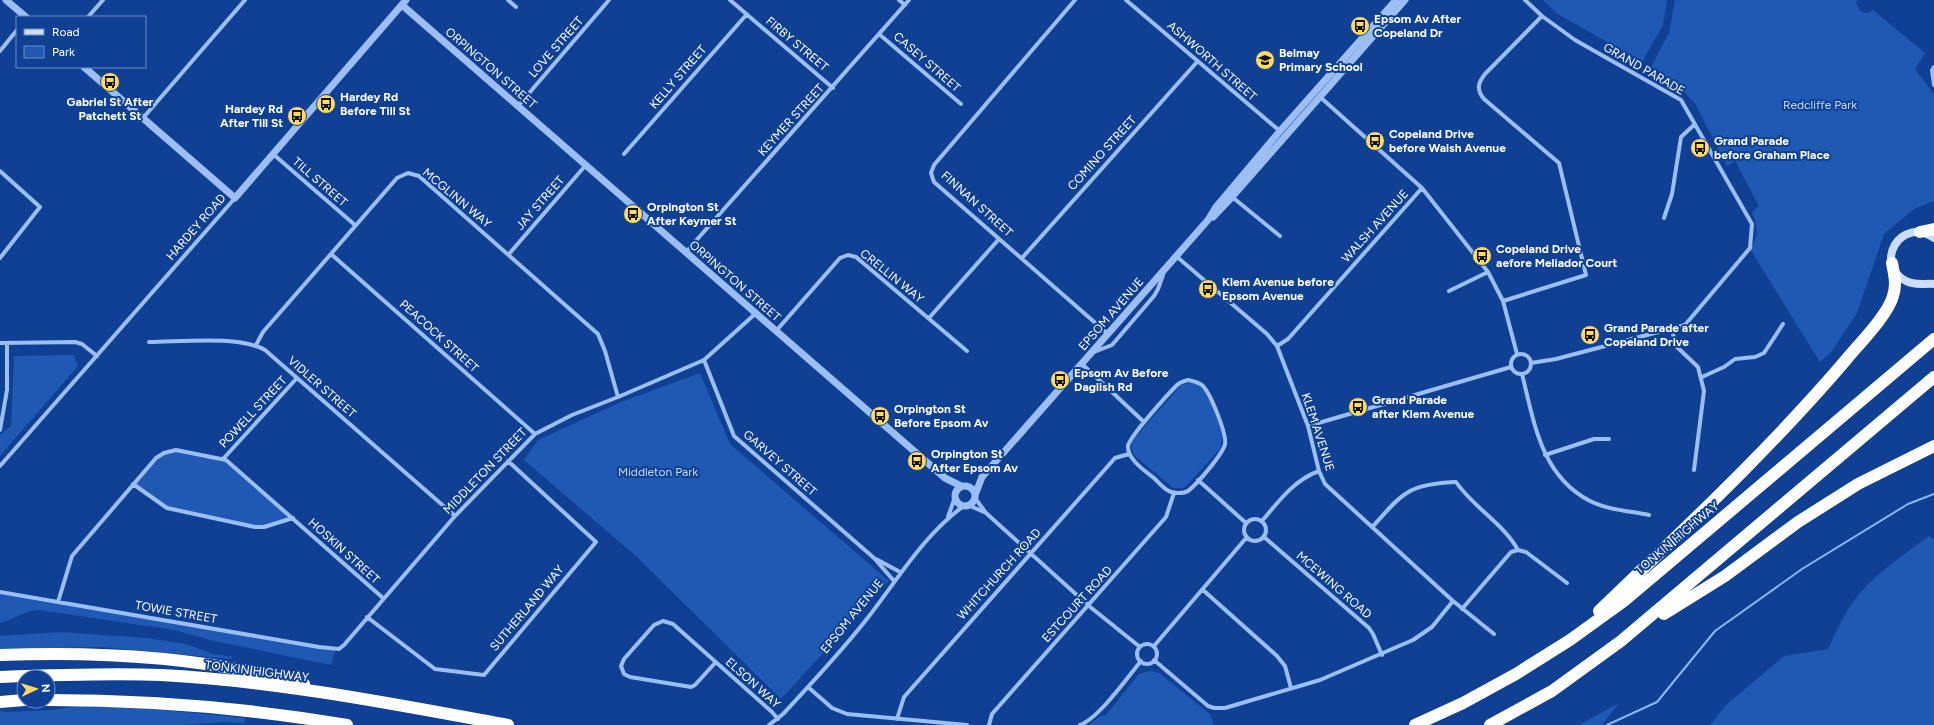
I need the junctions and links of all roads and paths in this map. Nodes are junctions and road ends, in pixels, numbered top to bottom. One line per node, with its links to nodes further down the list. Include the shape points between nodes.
1 (6, 0): 18 (street)
2 (103, 0): 19 (street)
3 (245, 0): 33 (street)
4 (508, 0): 16 (street)
5 (609, 0): 32 (street, LOVE STREET)
6 (730, 0): 17 (street, FIRBY STREET)
7 (899, 0): 15 (street)
8 (909, 0): 15 (street, KEYMER STREET)
9 (1075, 0): 48 (street, FINNAN STREET, via 932,169 934,182)
10 (1126, 0): 24 (street, ASHWORTH STREET)
11 (1396, 0): 29 (street, EPSOM AVENUE)
12 (1405, 0): 30 (street, EPSOM AVENUE)
13 (1525, 0): 20 (street, GRAND PARADE)
14 (404, 3): 32 (street, ORPINGTON STREET); 36 (street, HARDEY ROAD)
15 (905, 5): 22 (street, KEYMER STREET)
16 (516, 7)
17 (747, 14): 28 (street, FIRBY STREET); 37 (street, KELLY STREET)
18 (25, 16)
19 (89, 16)
20 (1542, 16): 34 (street, GRAND PARADE, via 1575,40 1681,100); 61 (street, via 1485,74 1479,82 1479,93 1559,163 1586,275)
21 (16, 31): 23 (street)
22 (879, 34): 28 (street, KEYMER STREET); 31 (street, CASEY STREET)
23 (0, 51)
24 (1197, 62): 35 (street, ASHWORTH STREET); 55 (street, COMINO STREET)
25 (1934, 67): 27 (street)
26 (85, 68): 33 (street)
27 (1934, 85)
28 (833, 88): 50 (street, KEYMER STREET)
29 (1314, 92): 30 (street); 35 (street, EPSOM AVENUE)
30 (1320, 97): 35 (street, EPSOM AVENUE); 40 (street)
31 (961, 104)
32 (518, 106): 38 (street, ORPINGTON STREET)
33 (143, 118): 42 (street)
34 (1695, 124): 43 (street, via 1681,137 1672,194); 65 (street, GRAND PARADE, via 1752,224 1750,248 1685,325)
35 (1282, 134): 41 (street, EPSOM AVENUE)
36 (273, 154): 42 (street, HARDEY ROAD); 44 (street, TILL STREET)
37 (624, 154)
38 (585, 166): 50 (street, ORPINGTON STREET); 52 (street, JAY STREET)
39 (0, 171): 54 (street, via 40,207)
40 (1422, 188): 58 (street); 73 (street, WALSH AVENUE, via 1288,339)
41 (1230, 195): 47 (street); 53 (street, EPSOM AVENUE, via 1218,213 1208,220)
42 (235, 198): 77 (street, HARDEY ROAD)
43 (1664, 218)
44 (355, 225): 51 (street, MCGLINN WAY); 52 (street, MCGLINN WAY, via 397,178 408,172 419,176)
45 (1934, 229): 46 (highway)
46 (1920, 232): 49 (main road); 56 (main road, via 1910,233 1900,239 1892,250)
47 (1280, 236)
48 (999, 238): 55 (street, FINNAN STREET); 63 (street)
49 (1934, 238)
50 (686, 252): 62 (street, ORPINGTON STREET)
51 (331, 254): 72 (street, MCGLINN WAY, via 263,332); 90 (street, PEACOCK STREET)
52 (509, 254): 86 (street, MCGLINN WAY, via 598,334)
53 (1176, 256): 57 (street, EPSOM AVENUE); 73 (street, KLEM AVENUE, via 1267,334)
54 (0, 258)
55 (1022, 258): 67 (street, FINNAN STREET)
56 (1892, 263): 59 (main road, via 1896,274 1907,282); 134 (highway, via 1896,279 1889,306 1849,357 1781,431)
57 (1165, 269): 67 (street, EPSOM AVENUE); 75 (street, via 1154,296 1112,345)
58 (1488, 272): 60 (street); 61 (street)
59 (1934, 284)
60 (1449, 292)
61 (1503, 301): 76 (street)
62 (755, 314): 66 (street, ORPINGTON STREET); 78 (street, MIDDLETON STREET)
63 (928, 318): 66 (street, CRELLIN WAY, via 856,257 848,255 840,258); 74 (street, CRELLIN WAY)
64 (1783, 324): 83 (street, via 1764,353 1755,357 1735,359)
65 (1671, 328): 80 (street, GRAND PARADE, via 1556,360); 83 (street, via 1677,347 1698,367)
66 (775, 331): 101 (street, ORPINGTON STREET)
67 (1108, 334): 75 (street, EPSOM AVENUE)
68 (1934, 339): 134 (highway, TONKIN HIGHWAY, via 1654,576)
69 (149, 342): 72 (street, VIDLER STREET, via 239,341)
70 (0, 343): 71 (street)
71 (7, 343): 77 (street, via 75,342 82,344); 89 (street, via 7,390)
72 (256, 345): 85 (street, VIDLER STREET)
73 (1277, 346): 88 (street, KLEM AVENUE)
74 (967, 352)
75 (1092, 353): 79 (street, EPSOM AVENUE)
76 (1516, 354): 80 (street, via 1526,355); 81 (street, via 1510,361)
77 (97, 356): 97 (street, HARDEY ROAD)
78 (704, 360): 86 (street, MIDDLETON STREET); 121 (street, GARVEY STREET, via 734,436)
79 (1082, 364): 87 (street); 100 (street, EPSOM AVENUE)
80 (1531, 364): 82 (street, via 1530,370)
81 (1511, 367): 82 (street, via 1514,372); 88 (street)
82 (1522, 374): 94 (street, via 1537,435)
83 (1702, 377): 98 (street, via 1704,391)
84 (1934, 377): 135 (highway)
85 (298, 378): 95 (street, POWELL STREET); 111 (street, VIDLER STREET)
86 (618, 397): 90 (street, MIDDLETON STREET, via 572,415)
87 (1144, 422): 93 (street, via 1129,441); 102 (street, via 1178,384 1184,381 1195,381 1207,391 1226,442 1224,449)
88 (1308, 426): 99 (street, KLEM AVENUE)
89 (0, 430)
90 (534, 434): 96 (street, MIDDLETON STREET)
91 (1609, 439): 94 (street, via 1594,438)
92 (1934, 446): 135 (highway, via 1858,484 1798,522 1725,576)
93 (1129, 454): 105 (street, via 1163,487); 120 (street, WHITCHURCH ROAD, via 1115,458)
94 (1545, 455): 110 (street, via 1555,472 1570,488 1590,501 1615,509)
95 (223, 459): 103 (street, HOSKIN STREET, via 170,451 156,458); 113 (street, HOSKIN STREET)
96 (508, 461): 111 (street, MIDDLETON STREET); 132 (street, SUTHERLAND WAY, via 596,542 484,675 435,669)
97 (0, 466)
98 (1694, 470)
99 (1319, 471): 114 (street, via 1297,481); 116 (street, KLEM AVENUE, via 1325,484)
100 (982, 477): 104 (street, EPSOM AVENUE); 107 (street, EPSOM AVENUE)
101 (945, 478): 104 (street, ORPINGTON STREET); 106 (street, ORPINGTON STREET)
102 (1198, 480): 105 (street, via 1185,493); 115 (street)
103 (134, 484): 113 (street, HOSKIN STREET, via 167,508 255,527 264,527); 129 (street, HOSKIN STREET, via 72,556)
104 (964, 486): 106 (street); 107 (street, via 972,489)
105 (1174, 493): 130 (street, ESTCOURT ROAD, via 1166,517)
106 (955, 496): 108 (street, via 959,503); 112 (street, EPSOM AVENUE)
107 (975, 496): 108 (street); 109 (street)
108 (967, 505): 109 (street); 112 (street, EPSOM AVENUE)
109 (986, 513): 120 (street)
110 (1649, 515)
111 (455, 516): 127 (street, MIDDLETON STREET)
112 (948, 517): 122 (street, EPSOM AVENUE)
113 (292, 518): 127 (street, HOSKIN STREET)
114 (1262, 521): 115 (street, via 1257,519); 118 (street, via 1266,531)
115 (1246, 523): 117 (street, via 1244,532)
116 (1372, 527): 119 (street, via 1411,490 1456,482 1464,495 1512,539); 128 (street, KLEM AVENUE)
117 (1247, 537): 118 (street, via 1258,540); 125 (street)
118 (1264, 537): 140 (street, MCEWING ROAD, via 1369,628)
119 (1518, 550): 124 (street, via 1526,552); 131 (street, via 1511,552)
120 (1032, 553): 130 (street); 154 (street, WHITCHURCH ROAD, via 904,697)
121 (874, 558): 122 (street, GARVEY STREET); 123 (street, GARVEY STREET)
122 (900, 572): 123 (street, EPSOM AVENUE)
123 (894, 581): 147 (street, EPSOM AVENUE, via 865,620)
124 (1567, 583)
125 (1203, 590): 137 (street); 148 (street, via 1277,656 1285,666)
126 (0, 592): 129 (street, TOWIE STREET)
127 (383, 598): 132 (street, MIDDLETON STREET)
128 (1453, 601): 131 (street, KLEM AVENUE); 140 (street, via 1432,627 1413,640)
129 (58, 602): 136 (street, TOWIE STREET, via 324,648 339,649)
130 (1089, 606): 138 (street); 159 (street, ESTCOURT ROAD, via 992,714)
131 (1462, 609): 133 (street, KLEM AVENUE)
132 (367, 617): 136 (street, MIDDLETON STREET)
133 (1494, 634)
134 (1570, 640): 161 (highway, TONKIN HIGHWAY, via 1481,694)
135 (1622, 640): 162 (highway, via 1552,691)
136 (346, 642)
137 (1154, 646): 138 (street, via 1145,644); 141 (street, via 1157,653)
138 (1140, 647): 142 (street, via 1138,656)
139 (0, 655): 149 (highway, via 87,654 182,662 288,680)
140 (1382, 655): 148 (street, via 1320,680)
141 (1154, 660): 142 (street, via 1148,664); 148 (street, via 1208,706 1214,708 1225,708)
142 (1141, 661): 160 (street, via 1104,705)
143 (715, 663): 143 (street, ELSON WAY, via 673,624 663,621 654,625 624,659 621,666 624,674 630,678 690,687 695,685); 153 (street, ELSON WAY)
144 (0, 669): 145 (highway, via 81,669)
145 (121, 674): 146 (highway, TONKIN HIGHWAY); 149 (highway, TONKIN HIGHWAY, via 219,680)
146 (0, 677)
147 (808, 687): 153 (street, EPSOM AVENUE); 154 (street, via 832,708 841,712)
148 (1291, 688)
149 (349, 697): 156 (highway, TONKIN HIGHWAY)
150 (56, 700): 155 (highway, via 159,702 248,710)
151 (16, 701): 152 (highway)
152 (0, 702)
153 (778, 719): 157 (street, EPSOM AVENUE)
154 (897, 719): 158 (street)
155 (347, 725)
156 (508, 725)
157 (769, 725)
158 (967, 725)
159 (989, 725)
160 (1080, 725)
161 (1415, 725)
162 (1490, 725)

